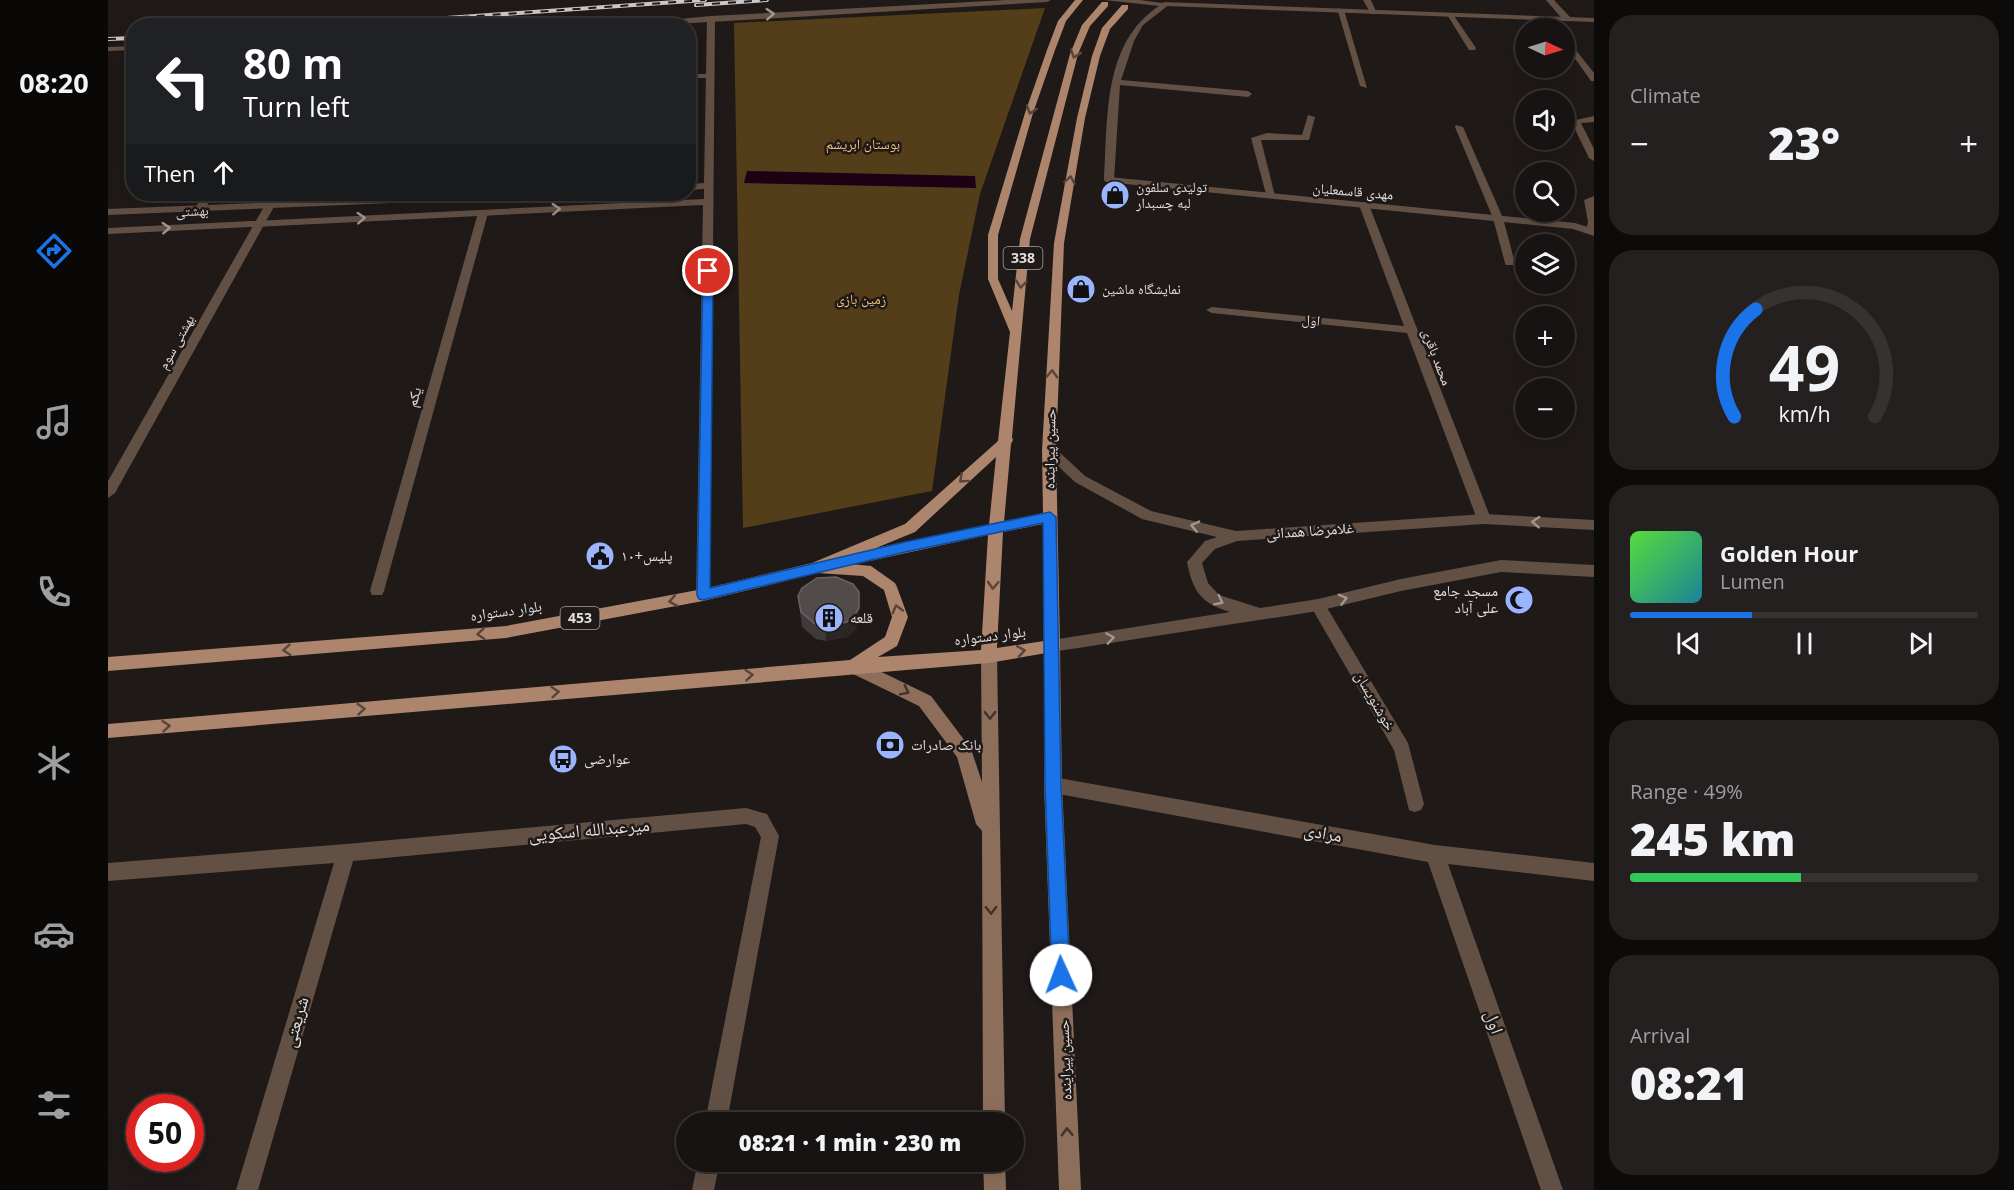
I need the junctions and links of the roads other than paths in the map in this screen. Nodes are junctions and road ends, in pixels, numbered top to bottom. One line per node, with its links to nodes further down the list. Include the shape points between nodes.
1 (1047, 0): 11 (street, one-way to 1)
2 (1079, 0): 53 (main road, one-way to 53, via 1062,21 1051,50 993,235 993,279)
3 (1367, 0): 9 (street)
4 (1550, 0): 13 (street)
5 (1106, 2): 6 (street); 53 (main road, 338, one-way to 53, via 1086,25 1074,54 1025,239)
6 (1166, 4): 8 (street); 26 (street, via 1142,22 1122,56)
7 (1125, 7): 55 (main road, حسین پیراینده / 338, one-way to 7, via 1059,243 1096,56 1106,28)
8 (1340, 10): 9 (street); 27 (street)
9 (1374, 12): 10 (street)
10 (1449, 15): 12 (street); 19 (street)
11 (711, 18): 14 (street); 24 (street)
12 (1526, 18)
13 (1566, 18)
14 (696, 19)
15 (1575, 19): 16 (street)
16 (1594, 20)
17 (120, 48): 18 (street); 20 (street); 22 (street)
18 (126, 48)
19 (1473, 48)
20 (108, 49)
21 (1575, 52): 25 (street)
22 (108, 61)
23 (696, 76): 24 (street)
24 (711, 76): 34 (street)
25 (1594, 79)
26 (1117, 82): 28 (street); 36 (street, مهدی قاسمعلیان, via 1109,180)
27 (1364, 86)
28 (1248, 94)
29 (1311, 117): 36 (street, via 1306,138 1256,138)
30 (1594, 119): 31 (street)
31 (1575, 121): 33 (street)
32 (1459, 127): 46 (street)
33 (1594, 158)
34 (709, 186): 35 (street); 40 (street)
35 (696, 187)
36 (1270, 196): 42 (street, مهدی قاسمعلیان)
37 (1594, 199): 49 (street, via 1589,200)
38 (204, 201): 43 (street)
39 (331, 201): 41 (street)
40 (709, 202): 45 (street, بهشتی, one-way to 40); 65 (street)
41 (270, 205): 43 (street); 47 (street, بهشتی سوم)
42 (1364, 205): 46 (street, مهدی قاسمعلیان); 52 (street, محمد باقری)
43 (200, 208): 44 (street)
44 (108, 212)
45 (483, 213): 47 (street, بهشتی, one-way to 45); 64 (street, یکم)
46 (1498, 218): 49 (street, مهدی قاسمعلیان, via 1575,226); 50 (street)
47 (260, 223): 48 (street, بهشتی, one-way to 47); 56 (street, بهشتی سوم)
48 (108, 231)
49 (1593, 232)
50 (1509, 263)
51 (1212, 310): 52 (street, اول)
52 (1410, 330): 58 (street, محمد باقری)
53 (1016, 333): 54 (main road, 338)
54 (1007, 440): 60 (main road, 338); 62 (main road, بلوار دستواره / 453, one-way to 62, via 910,528)
55 (1049, 450): 57 (main road, حسین پیراینده / 338); 61 (street, غلامرضا همدانی, one-way to 55, via 1148,515 1080,479)
56 (108, 493)
57 (1050, 517): 60 (main road); 68 (main road, حسین پیراینده / 338)
58 (1484, 519): 59 (street, غلامرضا همدانی, one-way to 58); 61 (street, غلامرضا همدانی)
59 (1594, 525)
60 (996, 527): 62 (main road); 69 (main road, 338, one-way to 69)
61 (1236, 536): 67 (street, one-way to 67, via 1210,545 1194,562 1198,584 1211,598)
62 (815, 568): 65 (main road, بلوار دستواره / 453); 71 (main road, one-way to 62, via 891,641 900,616 890,587 866,570)
63 (1594, 571): 66 (street, one-way to 63, via 1501,566)
64 (377, 591)
65 (703, 595): 70 (main road, بلوار دستواره / 453, one-way to 70, via 506,632)
66 (1318, 605): 67 (street); 74 (street, خوشنویسان, via 1402,748)
67 (1264, 614): 68 (street, one-way to 67)
68 (1052, 646): 69 (main road, بلوار دستواره, one-way to 68); 73 (main road, حسین پیراینده / 338)
69 (989, 656): 71 (main road, بلوار دستواره); 75 (main road, 338, one-way to 75)
70 (108, 664)
71 (853, 666): 72 (main road, بلوار دستواره, one-way to 71); 75 (main road, one-way to 75, via 925,701 964,754)
72 (108, 731)
73 (1053, 785): 77 (street, مرادی); 87 (main road, حسین پیراینده / 338, one-way to 73)
74 (1415, 804)
75 (990, 841): 81 (main road, 338, one-way to 81)
76 (346, 854): 78 (street, میرعبدالله اسکویی); 80 (street, میرعبدالله اسکویی, via 746,816 761,820 770,836); 84 (street, شریعتی)
77 (1435, 854): 79 (street, مرادی); 88 (street, اول)
78 (108, 872)
79 (1594, 872)
80 (718, 1112)
81 (994, 1112)
82 (707, 1172): 85 (street)
83 (994, 1172): 86 (main road)
84 (247, 1190)
85 (703, 1190)
86 (994, 1190)
87 (1070, 1190)
88 (1552, 1190)

